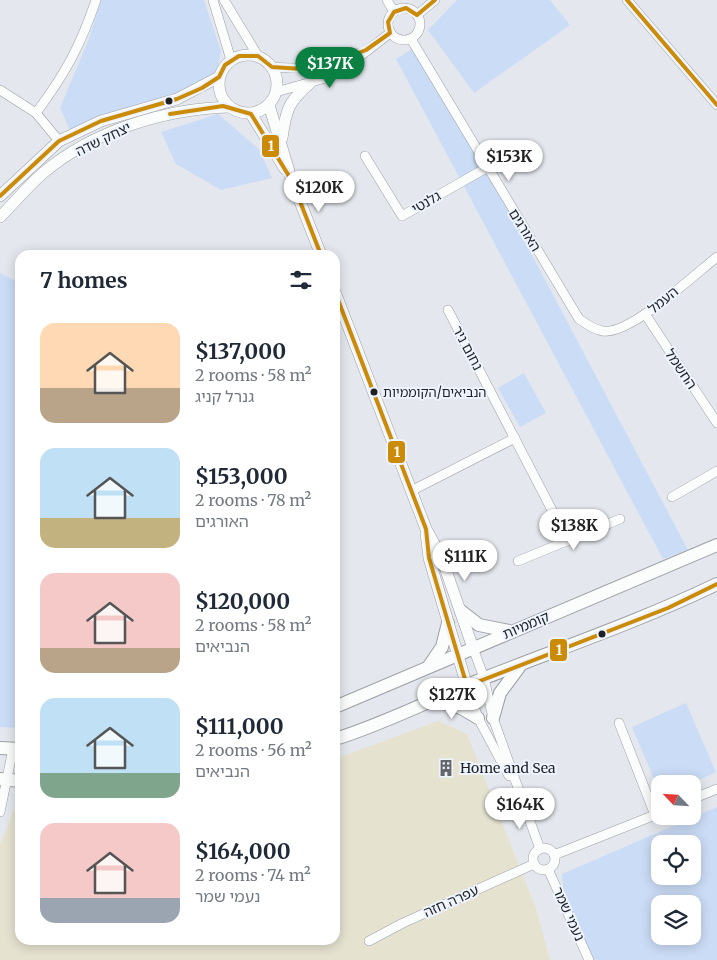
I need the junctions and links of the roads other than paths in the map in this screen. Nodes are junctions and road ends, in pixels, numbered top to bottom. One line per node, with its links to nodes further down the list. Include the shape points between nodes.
1 (96, 0): 22 (street, via 82,40 60,81)
2 (213, 0): 13 (street)
3 (224, 0): 12 (street)
4 (387, 0): 7 (street)
5 (435, 0): 8 (street)
6 (628, 0): 20 (street)
7 (394, 12): 8 (street, via 406,8); 9 (street, via 388,22)
8 (417, 15): 10 (street, via 420,28)
9 (390, 33): 10 (street, via 402,41); 11 (street)
10 (411, 39): 27 (street, האורגים)
11 (366, 50): 14 (street, via 321,67 302,70); 16 (street, via 330,77)
12 (258, 56): 13 (street); 14 (street)
13 (231, 60): 15 (street)
14 (272, 67): 18 (street)
15 (219, 77): 21 (street, via 220,94); 24 (street, יצחק שדה, via 177,99 101,121)
16 (310, 83): 18 (street); 25 (street, via 296,94 286,110)
17 (0, 90): 22 (street)
18 (276, 92): 19 (street)
19 (269, 105): 23 (street); 25 (street)
20 (717, 105)
21 (229, 108): 23 (street); 30 (street, יצחק שדה, via 204,108 136,122 85,146 44,173)
22 (36, 114): 24 (street)
23 (251, 114): 28 (street)
24 (59, 141): 29 (street, יצחק שדה)
25 (282, 142): 28 (street)
26 (365, 156): 27 (street, גלנטי, via 402,216)
27 (486, 168): 36 (street, האורגים, via 579,319)
28 (292, 181): 31 (street)
29 (0, 196)
30 (0, 217)
31 (319, 250)
32 (717, 257): 35 (street, העמל)
33 (340, 305): 40 (street)
34 (448, 310): 38 (street, נחום ניר)
35 (645, 314): 36 (street, העמל, via 622,329); 37 (street, החשמל)
36 (604, 332)
37 (717, 423)
38 (515, 438): 40 (street); 44 (street, נחום ניר)
39 (717, 470): 41 (street)
40 (411, 490): 43 (street)
41 (672, 497)
42 (620, 519): 44 (street)
43 (426, 529): 48 (street, via 441,556); 49 (street, via 429,558)
44 (568, 541): 46 (street)
45 (717, 545): 50 (main road, קוממיות)
46 (518, 561)
47 (717, 584): 53 (main road, via 668,608)
48 (461, 611): 50 (main road, via 479,625); 51 (street)
49 (448, 623): 52 (street); 54 (main road, via 442,647)
50 (511, 631): 51 (main road, קוממיות)
51 (473, 648): 52 (main road, קוממיות); 55 (street)
52 (457, 655): 54 (main road, קוממיות); 56 (street)
53 (521, 664): 55 (main road); 60 (main road, via 500,693)
54 (427, 668): 58 (main road, קוממיות)
55 (484, 678): 56 (main road); 60 (street)
56 (467, 686): 57 (main road); 59 (street)
57 (433, 700): 59 (main road, via 461,708); 62 (main road)
58 (340, 705)
59 (478, 718): 68 (street)
60 (493, 718): 68 (street)
61 (619, 723): 67 (street)
62 (340, 737)
63 (11, 748): 64 (street)
64 (3, 779): 69 (street)
65 (717, 789): 66 (street)
66 (701, 795)
67 (651, 800)
68 (522, 802): 71 (street)
69 (0, 812)
70 (651, 816): 72 (street)
71 (540, 849): 72 (street, via 550,849); 73 (street, via 534,853)
72 (554, 855): 74 (street, via 554,864)
73 (534, 864): 74 (street, via 541,870); 75 (street, עפרה חזה)
74 (548, 869): 76 (street, נעמי שמר)
75 (369, 941)
76 (589, 960)

